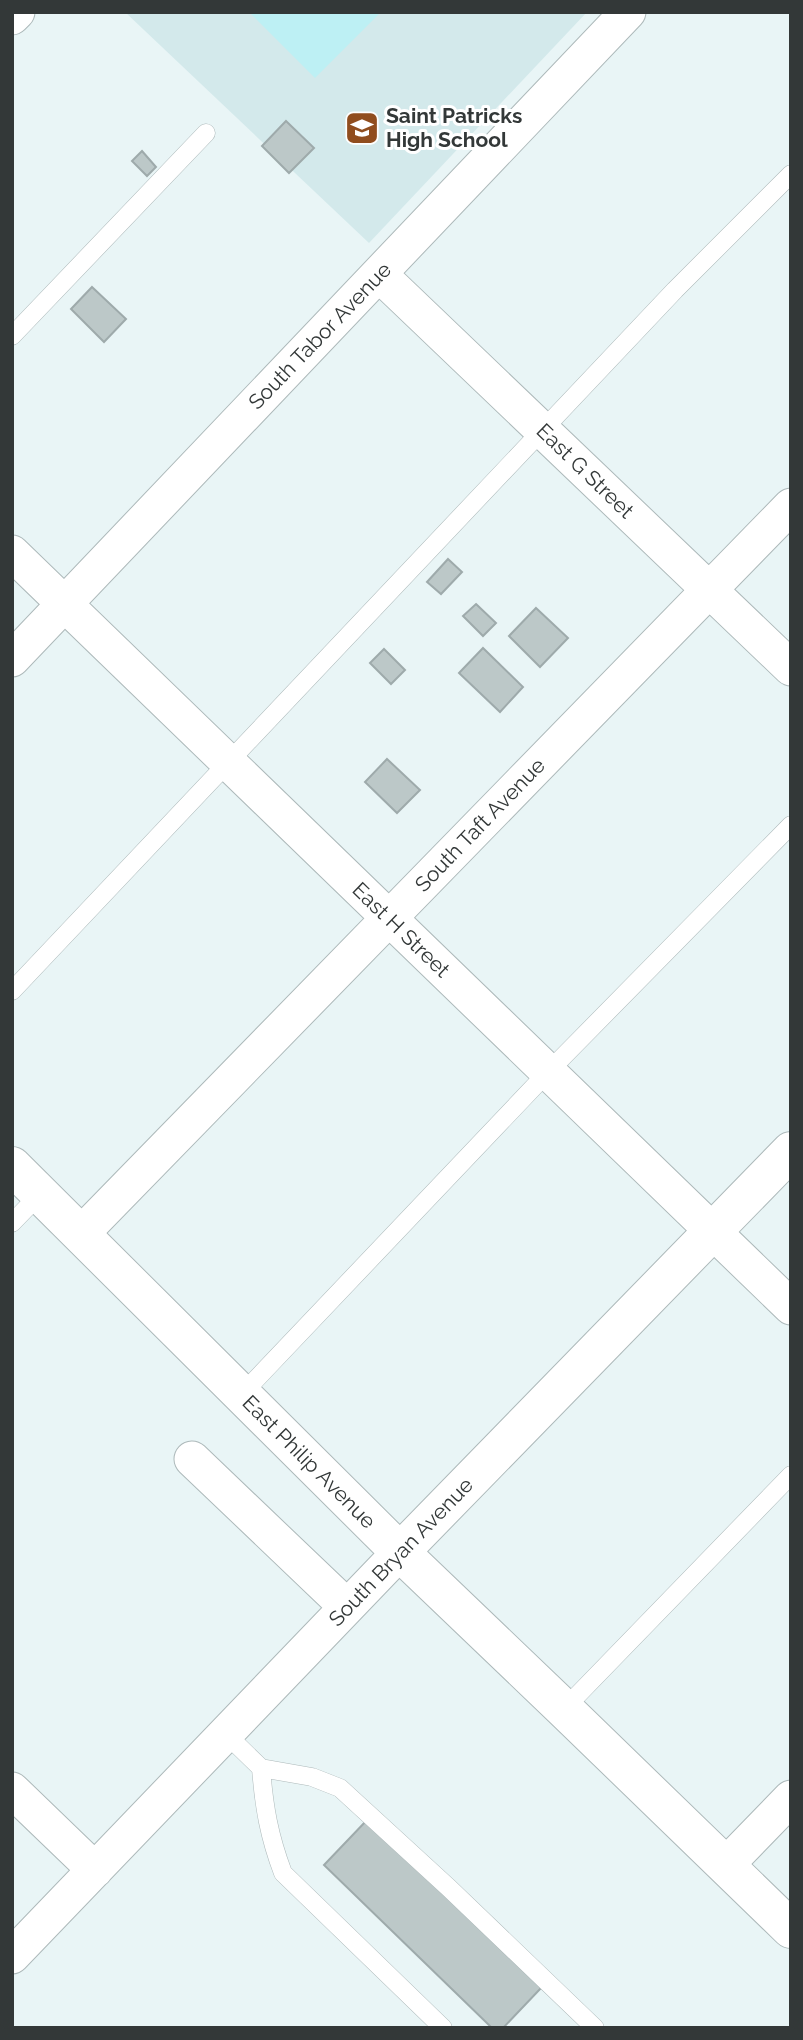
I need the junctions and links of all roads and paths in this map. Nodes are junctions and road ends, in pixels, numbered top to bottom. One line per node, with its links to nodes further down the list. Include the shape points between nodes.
1 (17, 12): 3 (street)
2 (628, 12): 6 (street, South Tabor Avenue)
3 (12, 17)
4 (206, 133): 7 (lane)
5 (791, 174): 8 (lane)
6 (379, 274): 8 (street, East G Street); 12 (street, South Tabor Avenue)
7 (12, 336)
8 (543, 430): 11 (street, East G Street); 15 (lane)
9 (791, 506): 11 (street, South Taft Avenue)
10 (12, 553): 12 (street, East H Street)
11 (710, 590): 14 (street, East G Street); 17 (street, South Taft Avenue)
12 (65, 604): 13 (street, South Tabor Avenue); 15 (street, East H Street)
13 (12, 659)
14 (791, 668)
15 (228, 762): 17 (street, East H Street); 18 (lane)
16 (791, 825): 19 (lane)
17 (388, 918): 19 (street, East H Street); 25 (street, South Taft Avenue)
18 (12, 991)
19 (548, 1072): 24 (street, East H Street); 27 (lane)
20 (791, 1151): 24 (main road, South Bryan Avenue)
21 (12, 1166): 22 (main road, East Philip Avenue)
22 (41, 1193): 23 (lane); 25 (main road, East Philip Avenue)
23 (12, 1223)
24 (713, 1232): 26 (street, East H Street); 30 (main road, South Bryan Avenue)
25 (81, 1234): 27 (main road, East Philip Avenue)
26 (791, 1307)
27 (241, 1395): 30 (main road, East Philip Avenue)
28 (192, 1459): 31 (street)
29 (791, 1475): 32 (lane)
30 (400, 1552): 31 (street, South Bryan Avenue); 32 (main road, East Philip Avenue)
31 (347, 1607): 33 (street, South Bryan Avenue)
32 (564, 1709): 37 (main road, East Philip Avenue)
33 (226, 1734): 34 (lane); 38 (street, South Bryan Avenue)
34 (261, 1768): 41 (lane, via 272,1845 283,1873); 42 (lane, via 312,1777 340,1788)
35 (12, 1790): 38 (street)
36 (791, 1798): 37 (street)
37 (725, 1866): 39 (main road, East Philip Avenue)
38 (95, 1870): 40 (street, South Bryan Avenue)
39 (791, 1929)
40 (12, 1956)
41 (443, 2028)
42 (595, 2028)

